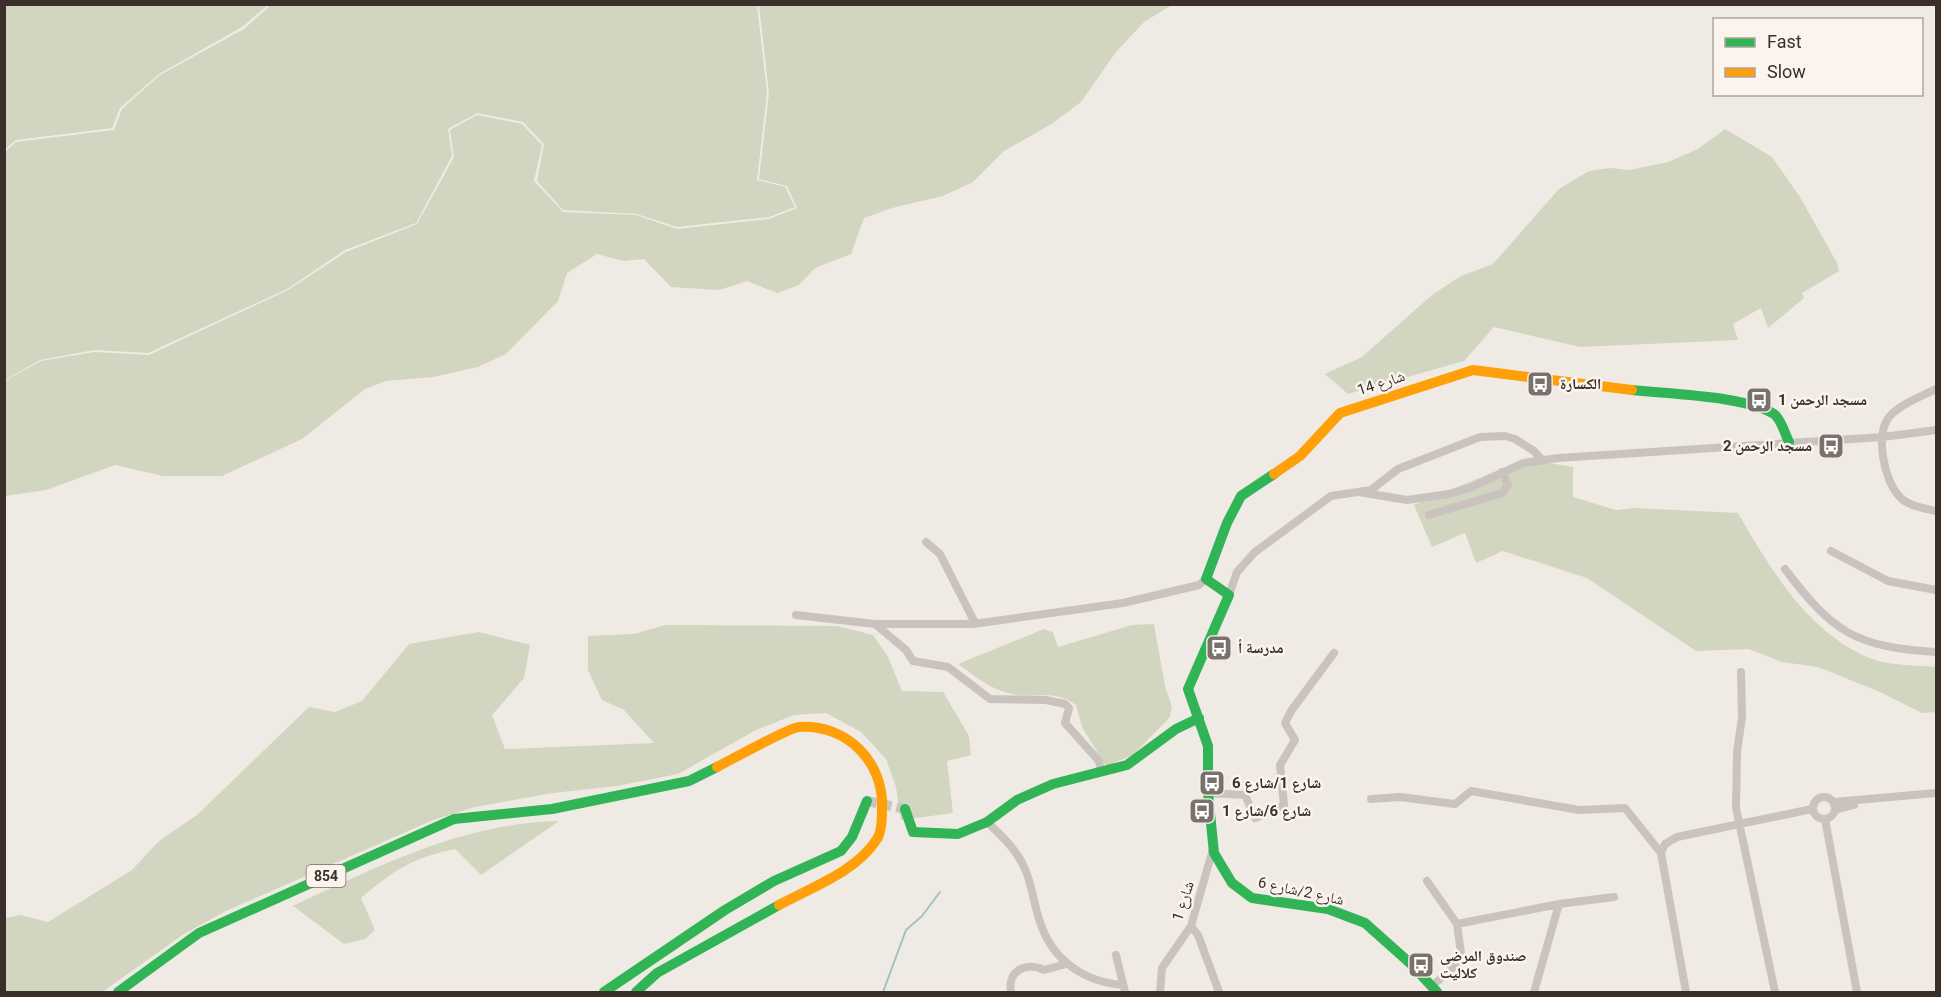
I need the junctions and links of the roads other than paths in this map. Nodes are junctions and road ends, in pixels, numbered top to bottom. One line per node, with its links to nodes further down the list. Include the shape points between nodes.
1 (1936, 388): 3 (street, via 1888,418)
2 (1936, 430): 3 (street)
3 (1883, 436): 4 (street); 8 (street, via 1882,458 1899,496)
4 (1788, 442): 5 (street); 13 (street, شارع 14, via 1776,415 1762,408 1473,370 1340,413 1300,456 1241,496)
5 (1542, 460): 6 (street); 7 (street, via 1515,439 1480,437 1398,469 1371,490)
6 (1502, 472): 7 (street, via 1470,488 1407,500); 9 (street, via 1508,485 1502,493)
7 (1359, 492): 15 (street, via 1331,496 1263,545 1238,572)
8 (1936, 512)
9 (1429, 515)
10 (926, 542): 17 (street, via 940,554)
11 (1831, 551): 14 (street, via 1888,581)
12 (1785, 569): 20 (street, via 1816,606 1847,633 1884,648)
13 (1206, 579): 15 (street); 17 (street, via 1199,585 1123,603)
14 (1936, 590)
15 (1229, 595): 22 (street, via 1188,689)
16 (796, 615): 18 (street)
17 (975, 623): 18 (street)
18 (875, 624): 23 (street, via 913,661 948,667 990,699 1065,704 1069,708 1065,723 1099,761)
19 (1334, 652): 24 (street, via 1285,723 1295,740 1280,765 1284,805 1255,818 1245,795)
20 (1936, 652)
21 (1741, 672): 34 (street, via 1736,808)
22 (1199, 718): 23 (street, via 1176,729 1127,765); 24 (street, شارع 2/شارع 6, via 1208,746)
23 (1101, 771): 33 (street, via 1053,784 1017,800)
24 (1208, 793): 35 (street, شارع 2/شارع 6)
25 (1936, 793): 29 (street)
26 (1936, 798): 29 (street)
27 (1371, 799): 36 (street, via 1400,797 1455,804 1471,791 1579,810 1625,808)
28 (867, 801): 47 (street, via 852,837 840,851 774,881 725,910)
29 (1834, 806): 30 (street, via 1828,797 1821,797); 32 (street)
30 (1812, 809): 32 (street, via 1818,818); 34 (street)
31 (905, 810): 33 (street, via 913,832 958,834)
32 (1825, 819): 55 (street)
33 (987, 822): 43 (street, via 1010,844 1025,869 1040,925)
34 (1740, 825): 36 (street, via 1677,837 1665,844); 54 (street)
35 (1213, 847): 41 (street, شارع 1); 45 (street, شارع 2/شارع 6, via 1232,883 1252,898 1328,909 1365,923)
36 (1661, 853): 53 (street)
37 (1427, 881): 40 (street)
38 (1614, 897): 39 (street)
39 (1559, 904): 40 (street); 52 (street)
40 (1457, 924): 45 (street, via 1462,960)
41 (1191, 926): 50 (street, شارع 1, via 1162,968); 51 (street)
42 (1116, 955): 44 (street)
43 (1065, 964): 44 (street, via 1102,983); 49 (street, via 1044,970 1034,965 1023,967 1009,982)
44 (1124, 989)
45 (1434, 989)
46 (118, 993): 48 (street, 854, via 199,933 454,819 552,809 689,782 797,727 828,731 853,742 874,767 883,788 878,838 856,863 657,973)
47 (604, 993)
48 (636, 993)
49 (1011, 993)
50 (1160, 993)
51 (1219, 993)
52 (1534, 993)
53 (1686, 993)
54 (1775, 993)
55 (1857, 993)

